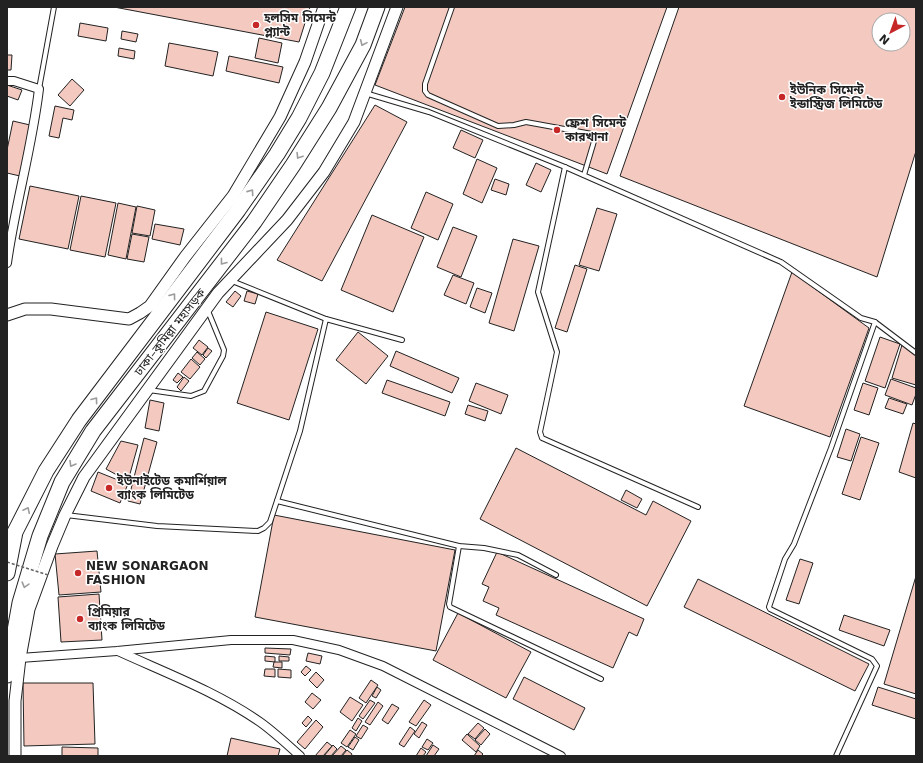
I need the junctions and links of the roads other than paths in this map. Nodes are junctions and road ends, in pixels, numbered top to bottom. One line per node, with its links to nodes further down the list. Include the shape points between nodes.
1 (54, 7): 8 (lane)
2 (324, 7): 15 (street, via 305,62 273,130 233,196 150,306 129,319 51,309 24,309)
3 (348, 7): 24 (highway, ঢাকা–কুমিল্লা মহাসড়ক, one-way to 3, via 46,471 79,420 278,154 322,73)
4 (377, 7): 31 (highway, ঢাকা–কুমিল্লা মহাসড়ক, one-way to 31, via 363,45 329,108 293,165 254,222 93,431 62,482 40,536 20,604)
5 (397, 7): 9 (street)
6 (452, 7): 11 (lane, via 425,84 428,95 498,126 526,122 592,134 594,138)
7 (7, 81): 8 (street)
8 (39, 89): 12 (street)
9 (365, 93): 10 (lane, via 428,112); 13 (street, via 354,122 324,172 287,220)
10 (565, 167): 11 (lane); 22 (lane, via 538,292 557,352 540,432 542,438)
11 (584, 175): 17 (lane, via 781,262 861,318)
12 (7, 263)
13 (230, 281): 14 (street); 16 (lane)
14 (207, 309): 20 (street); 20 (lane, via 224,350 204,391 191,396)
15 (7, 315)
16 (326, 319): 18 (lane); 21 (lane, via 300,431)
17 (874, 322): 19 (lane); 36 (lane, via 831,448 794,544 785,559 769,607 872,659 877,666)
18 (402, 340)
19 (916, 353)
20 (147, 390): 23 (street, via 84,477)
21 (277, 501): 23 (lane, via 270,522 258,531 157,526); 25 (lane)
22 (698, 507)
23 (65, 515): 30 (street, via 29,609)
24 (16, 532): 26 (highway, ঢাকা–কুমিল্লা মহাসড়ক); 27 (highway, ঢাকা–কুমিল্লা মহাসড়ক)
25 (459, 546): 28 (lane, via 518,555); 32 (lane, via 450,607)
26 (7, 551)
27 (7, 573)
28 (556, 575)
29 (117, 651): 30 (street); 34 (street, via 219,698 260,722); 35 (street, via 231,640 293,640 339,650 383,666)
30 (20, 658): 33 (street, via 15,701)
31 (7, 675)
32 (601, 679)
33 (15, 756)
34 (300, 756)
35 (561, 756)
36 (836, 756)

